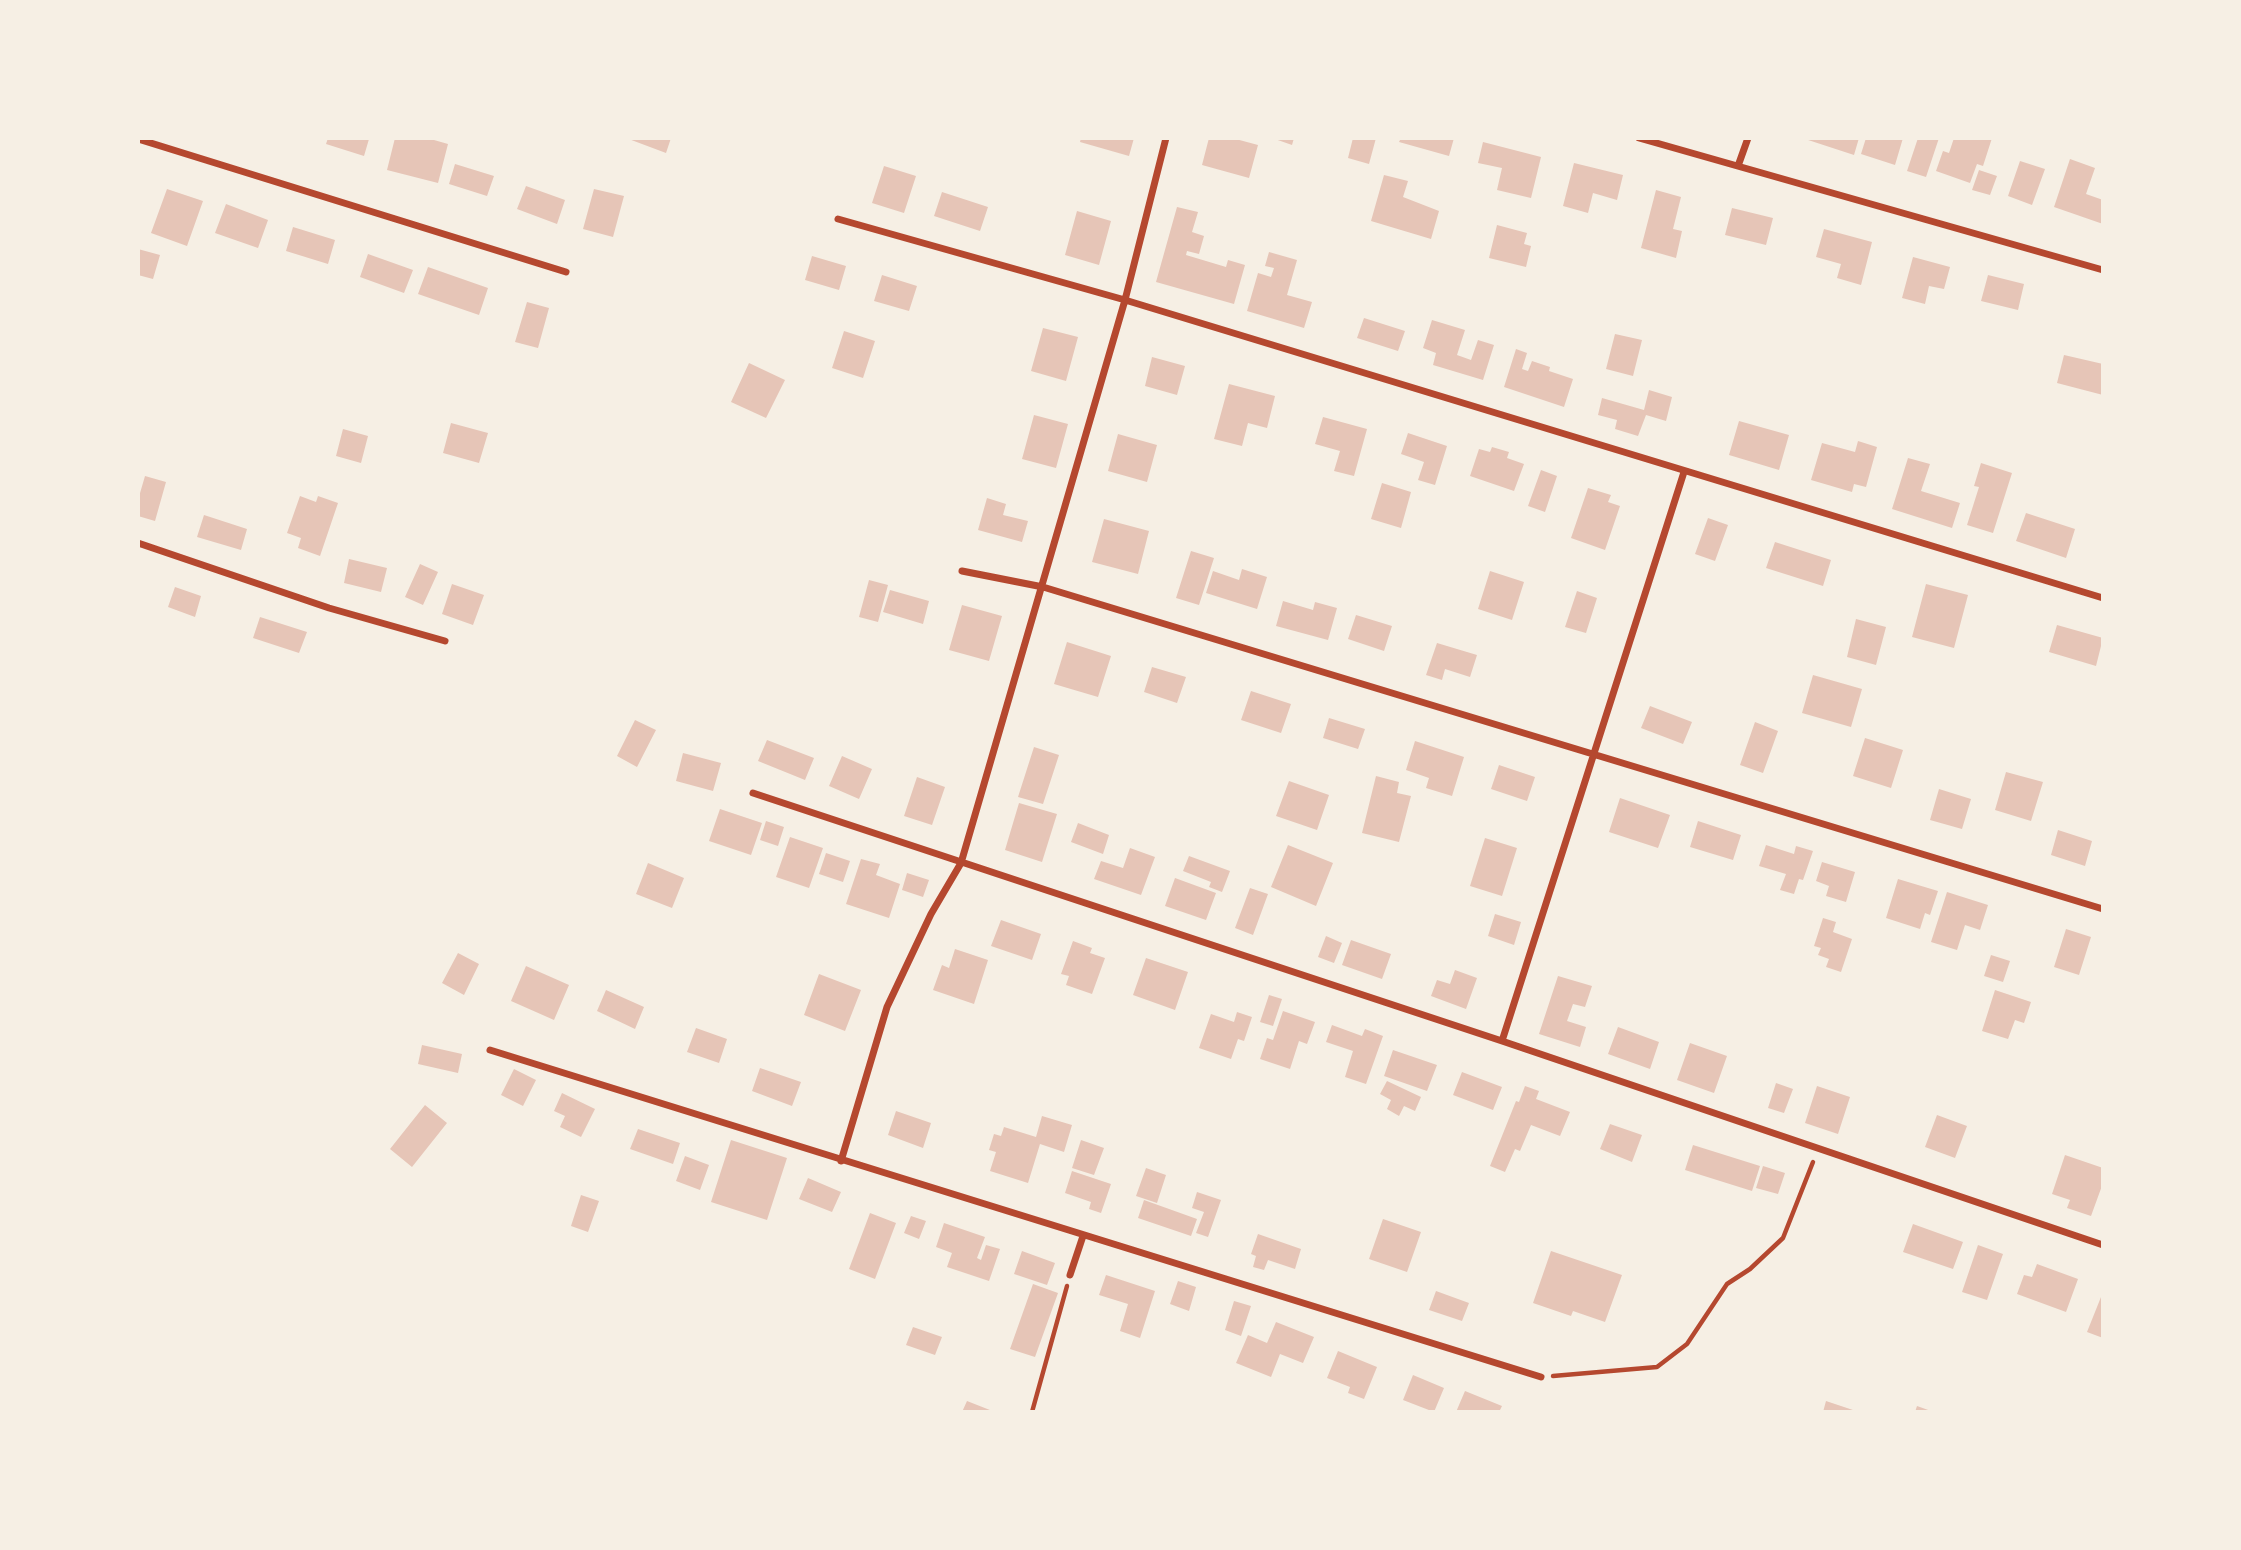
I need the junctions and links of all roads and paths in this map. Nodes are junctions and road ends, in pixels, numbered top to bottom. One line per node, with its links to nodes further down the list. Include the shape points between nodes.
1 (1166, 138): 9 (street)
2 (1639, 138): 5 (street)
3 (1748, 138): 5 (street)
4 (138, 139): 8 (street)
5 (1738, 166): 7 (street)
6 (838, 219): 9 (street)
7 (2103, 270)
8 (566, 272)
9 (1125, 300): 10 (street); 13 (street)
10 (1685, 472): 14 (street); 16 (street)
11 (138, 543): 15 (street, via 329,608)
12 (961, 571): 13 (street)
13 (1043, 587): 16 (street); 18 (street)
14 (2103, 598)
15 (445, 641)
16 (1594, 754): 19 (street); 20 (street)
17 (753, 793): 18 (street)
18 (961, 863): 20 (street); 23 (street, via 887,1007)
19 (2103, 909)
20 (1502, 1041): 22 (street)
21 (490, 1050): 23 (street)
22 (1817, 1147): 25 (street); 27 (path, via 1783,1238 1727,1284 1687,1344 1657,1367)
23 (841, 1161): 24 (street)
24 (1083, 1236): 26 (street); 27 (street)
25 (2103, 1244)
26 (1070, 1275): 28 (path)
27 (1541, 1377)
28 (1032, 1412)

